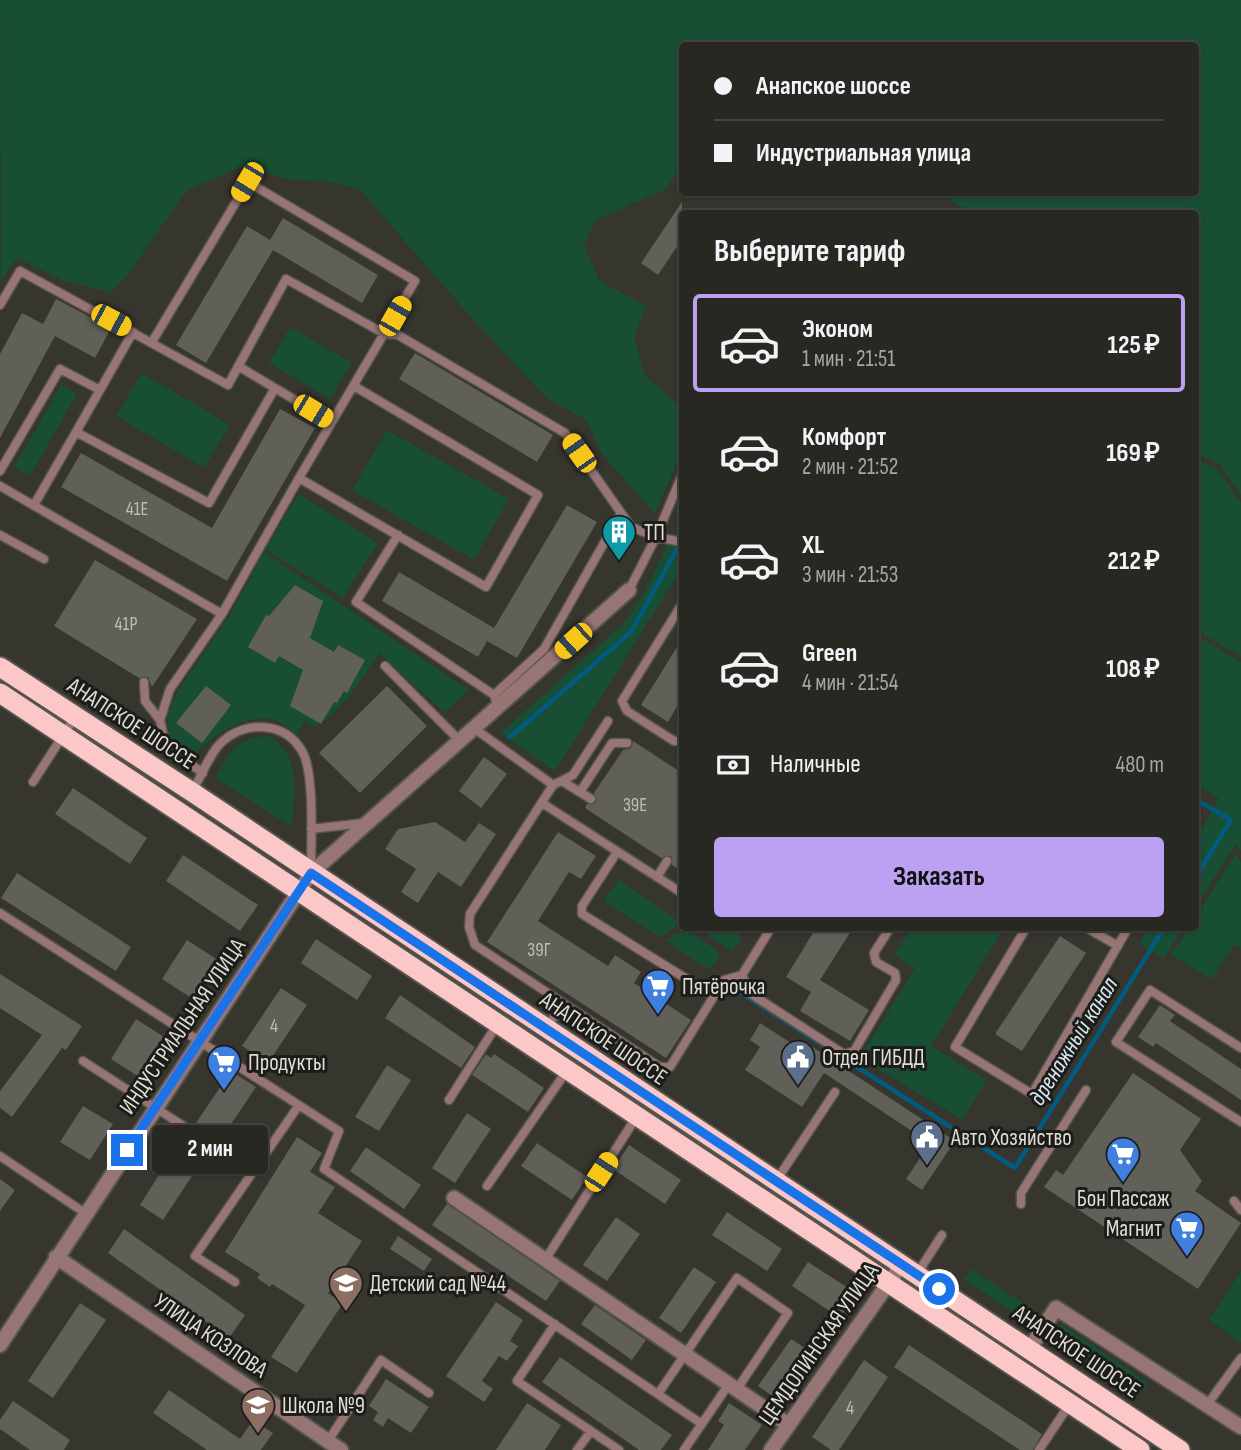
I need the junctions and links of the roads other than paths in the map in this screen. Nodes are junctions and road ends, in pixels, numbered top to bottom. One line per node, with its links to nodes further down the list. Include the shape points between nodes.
1 (0, 305): 2 (lane, via 20,271)
2 (133, 332): 4 (lane); 8 (lane)
3 (385, 334): 4 (lane, via 415,281 247,182); 5 (lane, via 286,279); 6 (lane); 16 (lane, via 398,335 565,433)
4 (152, 342): 5 (lane, via 228,385)
5 (238, 366): 7 (lane)
6 (354, 386): 9 (lane); 18 (lane, via 538,495 486,587)
7 (275, 388): 9 (lane); 10 (lane, via 209,503)
8 (100, 390): 10 (lane); 11 (lane, via 60,369)
9 (332, 422): 12 (lane)
10 (76, 432): 15 (lane)
11 (0, 471)
12 (299, 478): 18 (lane); 24 (lane)
13 (679, 482): 19 (lane)
14 (0, 486): 15 (lane)
15 (34, 505): 24 (lane)
16 (621, 513): 19 (lane, via 631,527); 29 (lane, via 544,649)
17 (0, 535): 21 (lane)
18 (398, 535): 29 (lane, via 356,603)
19 (656, 537): 20 (lane); 22 (lane)
20 (679, 541)
21 (44, 559)
22 (629, 590): 29 (street, ИНДУСТРИАЛЬНАЯ УЛИЦА)
23 (679, 609): 36 (lane, via 622,701 627,712)
24 (222, 614): 31 (lane, via 170,689)
25 (385, 666): 35 (lane)
26 (0, 667): 30 (highway, АНАПСКОЕ ШОССЕ)
27 (144, 682): 31 (lane, via 145,701)
28 (0, 693): 34 (highway, АНАПСКОЕ ШОССЕ)
29 (496, 701): 33 (street, ИНДУСТРИАЛЬНАЯ УЛИЦА)
30 (76, 716): 34 (lane); 42 (highway, АНАПСКОЕ ШОССЕ)
31 (160, 720): 38 (lane, via 166,747)
32 (608, 721): 39 (lane, via 573,775)
33 (475, 729): 35 (street, ИНДУСТРИАЛЬНАЯ УЛИЦА); 41 (lane)
34 (64, 735): 40 (lane); 52 (highway, АНАПСКОЕ ШОССЕ)
35 (460, 741): 46 (street, ИНДУСТРИАЛЬНАЯ УЛИЦА)
36 (679, 741)
37 (627, 743): 43 (lane, via 610,745)
38 (203, 773): 42 (lane); 47 (lane, via 222,742 245,728 270,726 290,737 303,752)
39 (562, 781): 41 (lane); 43 (lane)
40 (33, 782)
41 (553, 785): 45 (lane)
42 (192, 792): 50 (highway, АНАПСКОЕ ШОССЕ)
43 (580, 792): 44 (lane)
44 (591, 799)
45 (542, 803): 48 (lane); 63 (lane, via 470,914 469,927 481,951)
46 (367, 823): 47 (lane); 50 (street, ИНДУСТРИАЛЬНАЯ УЛИЦА)
47 (311, 829): 50 (lane)
48 (617, 852): 51 (lane); 62 (lane, via 582,906 582,914)
49 (667, 861): 51 (lane)
50 (311, 873): 52 (street, ИНДУСТРИАЛЬНАЯ УЛИЦА); 65 (highway, АНАПСКОЕ ШОССЕ)
51 (657, 877): 53 (lane)
52 (300, 890): 64 (highway, АНАПСКОЕ ШОССЕ); 66 (street, ИНДУСТРИАЛЬНАЯ УЛИЦА)
53 (679, 891)
54 (0, 913): 66 (lane)
55 (769, 931): 61 (lane)
56 (888, 931): 61 (lane, via 874,953 876,962 895,974 896,980 854,1051 844,1054 751,993)
57 (1024, 931): 60 (lane, via 955,1047 1032,1094)
58 (1092, 931): 60 (lane)
59 (1126, 931): 60 (lane)
60 (1118, 946)
61 (741, 975): 62 (lane, via 724,980)
62 (714, 996): 63 (lane, via 673,1065 665,1068)
63 (563, 1004): 65 (lane)
64 (498, 1023): 69 (highway, АНАПСКОЕ ШОССЕ); 72 (lane)
65 (546, 1028): 79 (highway, АНАПСКОЕ ШОССЕ)
66 (199, 1041): 73 (lane); 74 (street, ИНДУСТРИАЛЬНАЯ УЛИЦА)
67 (1241, 1048): 76 (lane, via 1150,990 1116,1042)
68 (83, 1061): 74 (lane)
69 (568, 1069): 75 (highway, АНАПСКОЕ ШОССЕ); 80 (lane)
70 (1086, 1090): 83 (lane, via 1021,1193)
71 (835, 1092): 79 (lane)
72 (450, 1100)
73 (299, 1105): 78 (lane); 92 (lane, via 339,1131 324,1169)
74 (155, 1107): 78 (lane); 85 (street, ИНДУСТРИАЛЬНАЯ УЛИЦА)
75 (637, 1116): 88 (lane); 91 (highway, АНАПСКОЕ ШОССЕ)
76 (1241, 1122)
77 (0, 1156): 85 (lane)
78 (253, 1171): 90 (lane, via 195,1256)
79 (776, 1181): 89 (highway, АНАПСКОЕ ШОССЕ)
80 (487, 1186)
81 (454, 1198): 88 (street)
82 (1234, 1200): 84 (lane)
83 (1021, 1204)
84 (1241, 1210)
85 (85, 1213): 87 (street, ИНДУСТРИАЛЬНАЯ УЛИЦА)
86 (942, 1236): 89 (lane)
87 (56, 1257): 93 (street, ИНДУСТРИАЛЬНАЯ УЛИЦА); 106 (street, УЛИЦА КОЗЛОВА)
88 (545, 1259): 95 (street)
89 (909, 1269): 91 (street, ЦЕМДОЛИНСКАЯ УЛИЦА); 94 (highway, АНАПСКОЕ ШОССЕ)
90 (235, 1282)
91 (888, 1284): 100 (highway, АНАПСКОЕ ШОССЕ); 103 (street, ЦЕМДОЛИНСКАЯ УЛИЦА)
92 (555, 1324): 99 (lane); 105 (lane, via 517,1381)
93 (0, 1345)
94 (1030, 1348): 101 (street, via 1056,1308); 114 (highway, АНАПСКОЕ ШОССЕ)
95 (685, 1354): 97 (street); 97 (lane, via 737,1278 788,1313); 99 (lane)
96 (1241, 1358): 101 (lane)
97 (733, 1387): 102 (lane); 103 (street)
98 (429, 1393): 106 (lane, via 381,1360)
99 (658, 1394): 102 (lane)
100 (1070, 1403): 112 (lane); 113 (highway, АНАПСКОЕ ШОССЕ)
101 (1207, 1405): 104 (street)
102 (702, 1424): 110 (lane)
103 (789, 1425): 111 (street, ЦЕМДОЛИНСКАЯ УЛИЦА)
104 (1241, 1427)
105 (591, 1431): 108 (lane); 109 (lane)
106 (328, 1441): 107 (street, УЛИЦА КОЗЛОВА)
107 (341, 1450)
108 (578, 1450)
109 (619, 1450)
110 (684, 1450)
111 (771, 1450)
112 (1039, 1450)
113 (1140, 1450)
114 (1180, 1450)

